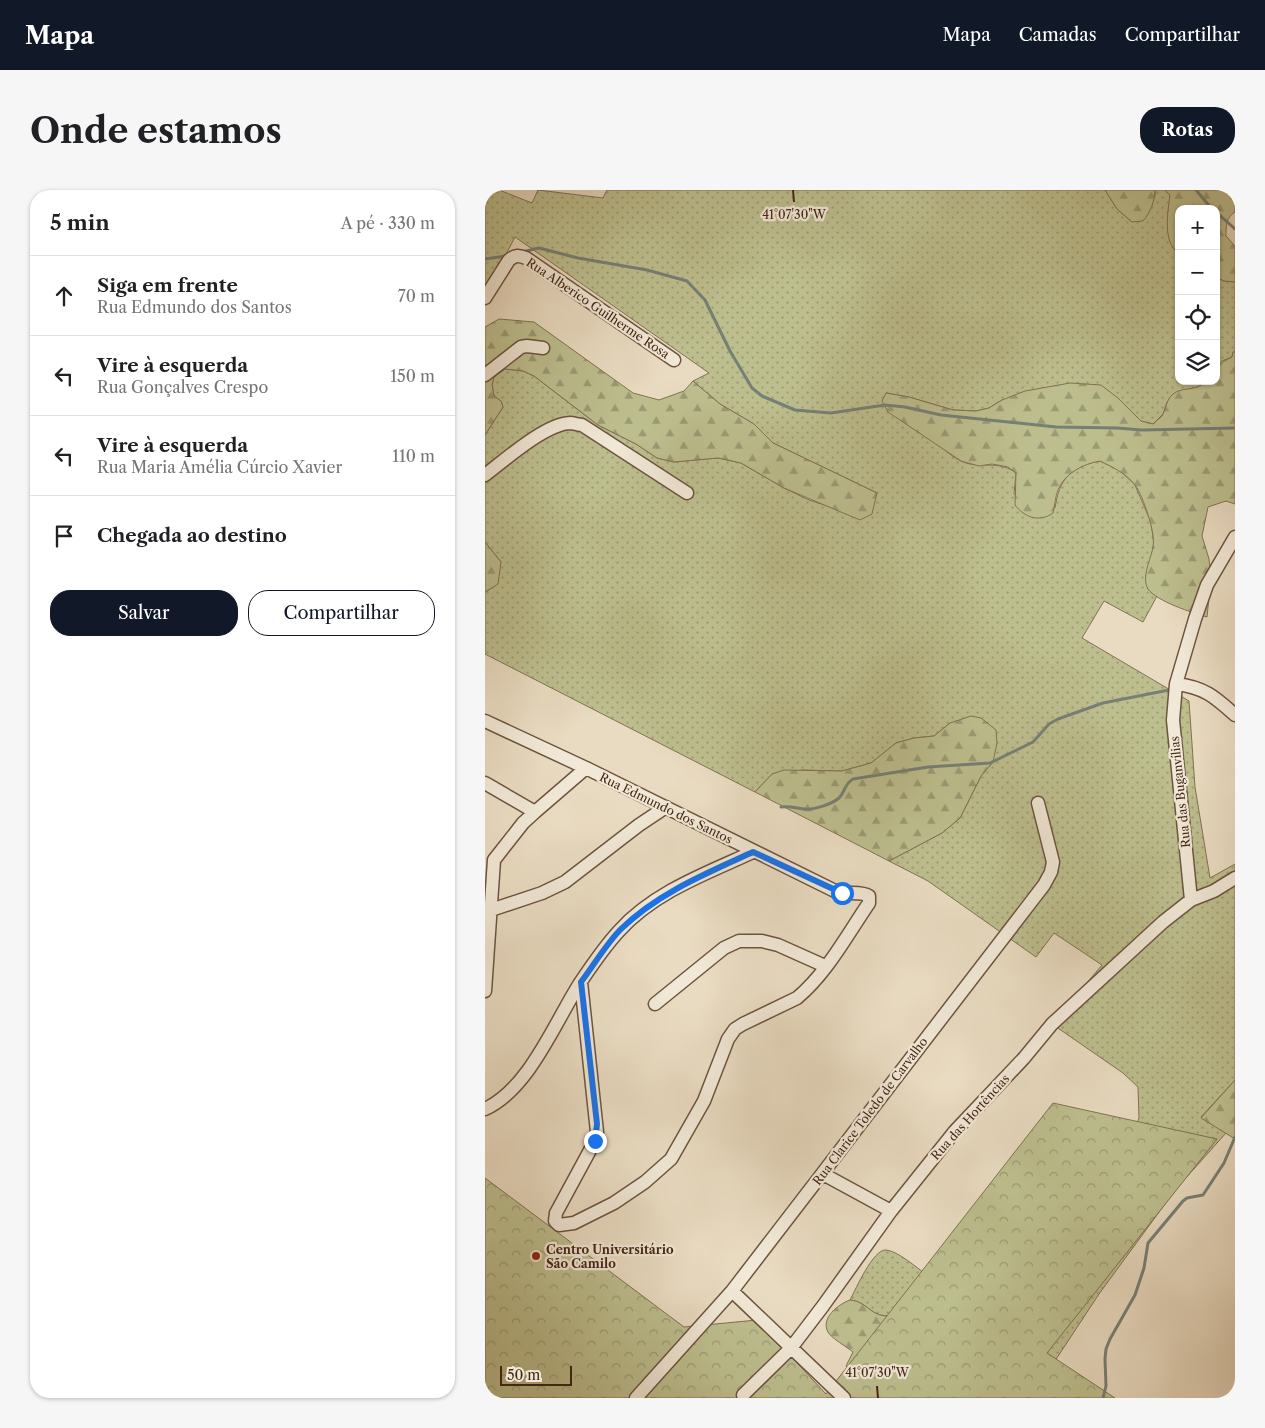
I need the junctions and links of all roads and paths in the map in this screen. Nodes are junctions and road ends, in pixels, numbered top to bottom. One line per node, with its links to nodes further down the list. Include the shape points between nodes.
1 (485, 298): 3 (street, Rua Alberico Guilherme Rosa, via 509,260 520,255)
2 (543, 348): 4 (street, via 521,348)
3 (674, 360)
4 (485, 375)
5 (485, 475): 6 (street, via 528,442 569,423 582,425)
6 (687, 493)
7 (1235, 538): 8 (street, Rua das Buganvílias, via 1207,585)
8 (1176, 684): 9 (street, via 1202,689); 19 (street, Rua das Buganvílias, via 1173,720)
9 (1235, 715)
10 (485, 721): 11 (street, Rua Edmundo dos Santos)
11 (586, 768): 14 (street, Rua Edmundo dos Santos); 15 (street)
12 (485, 783): 15 (street)
13 (1038, 803): 26 (street, Rua Clarice Toledo de Carvalho, via 1053,862 1044,885)
14 (666, 807): 16 (street, Rua Edmundo dos Santos); 20 (street, via 565,882)
15 (535, 812): 17 (street)
16 (753, 852): 21 (street, Rua Edmundo dos Santos, via 842,893 869,896 869,903); 22 (street, via 646,906 619,930)
17 (489, 858): 20 (street)
18 (1235, 878): 19 (street, Rua das Hortências)
19 (1191, 900): 27 (street, Rua das Hortências, via 1053,1024 955,1131)
20 (491, 910): 23 (street)
21 (825, 966): 22 (street, via 797,998 735,1029 704,1101 679,1148 661,1170 614,1202 574,1223 559,1225 555,1221 556,1213 597,1132); 24 (street, via 762,941 739,941 723,948)
22 (581, 982): 25 (street, via 528,1072 504,1096)
23 (485, 991)
24 (655, 1004)
25 (485, 1109)
26 (823, 1174): 27 (street); 28 (street, Rua Clarice Toledo de Carvalho)
27 (891, 1210): 29 (street, Rua das Hortências)
28 (732, 1291): 29 (street); 31 (street, Rua Clarice Toledo de Carvalho)
29 (791, 1348): 30 (street, Rua das Hortências); 32 (street)
30 (743, 1395)
31 (635, 1398)
32 (844, 1398)

